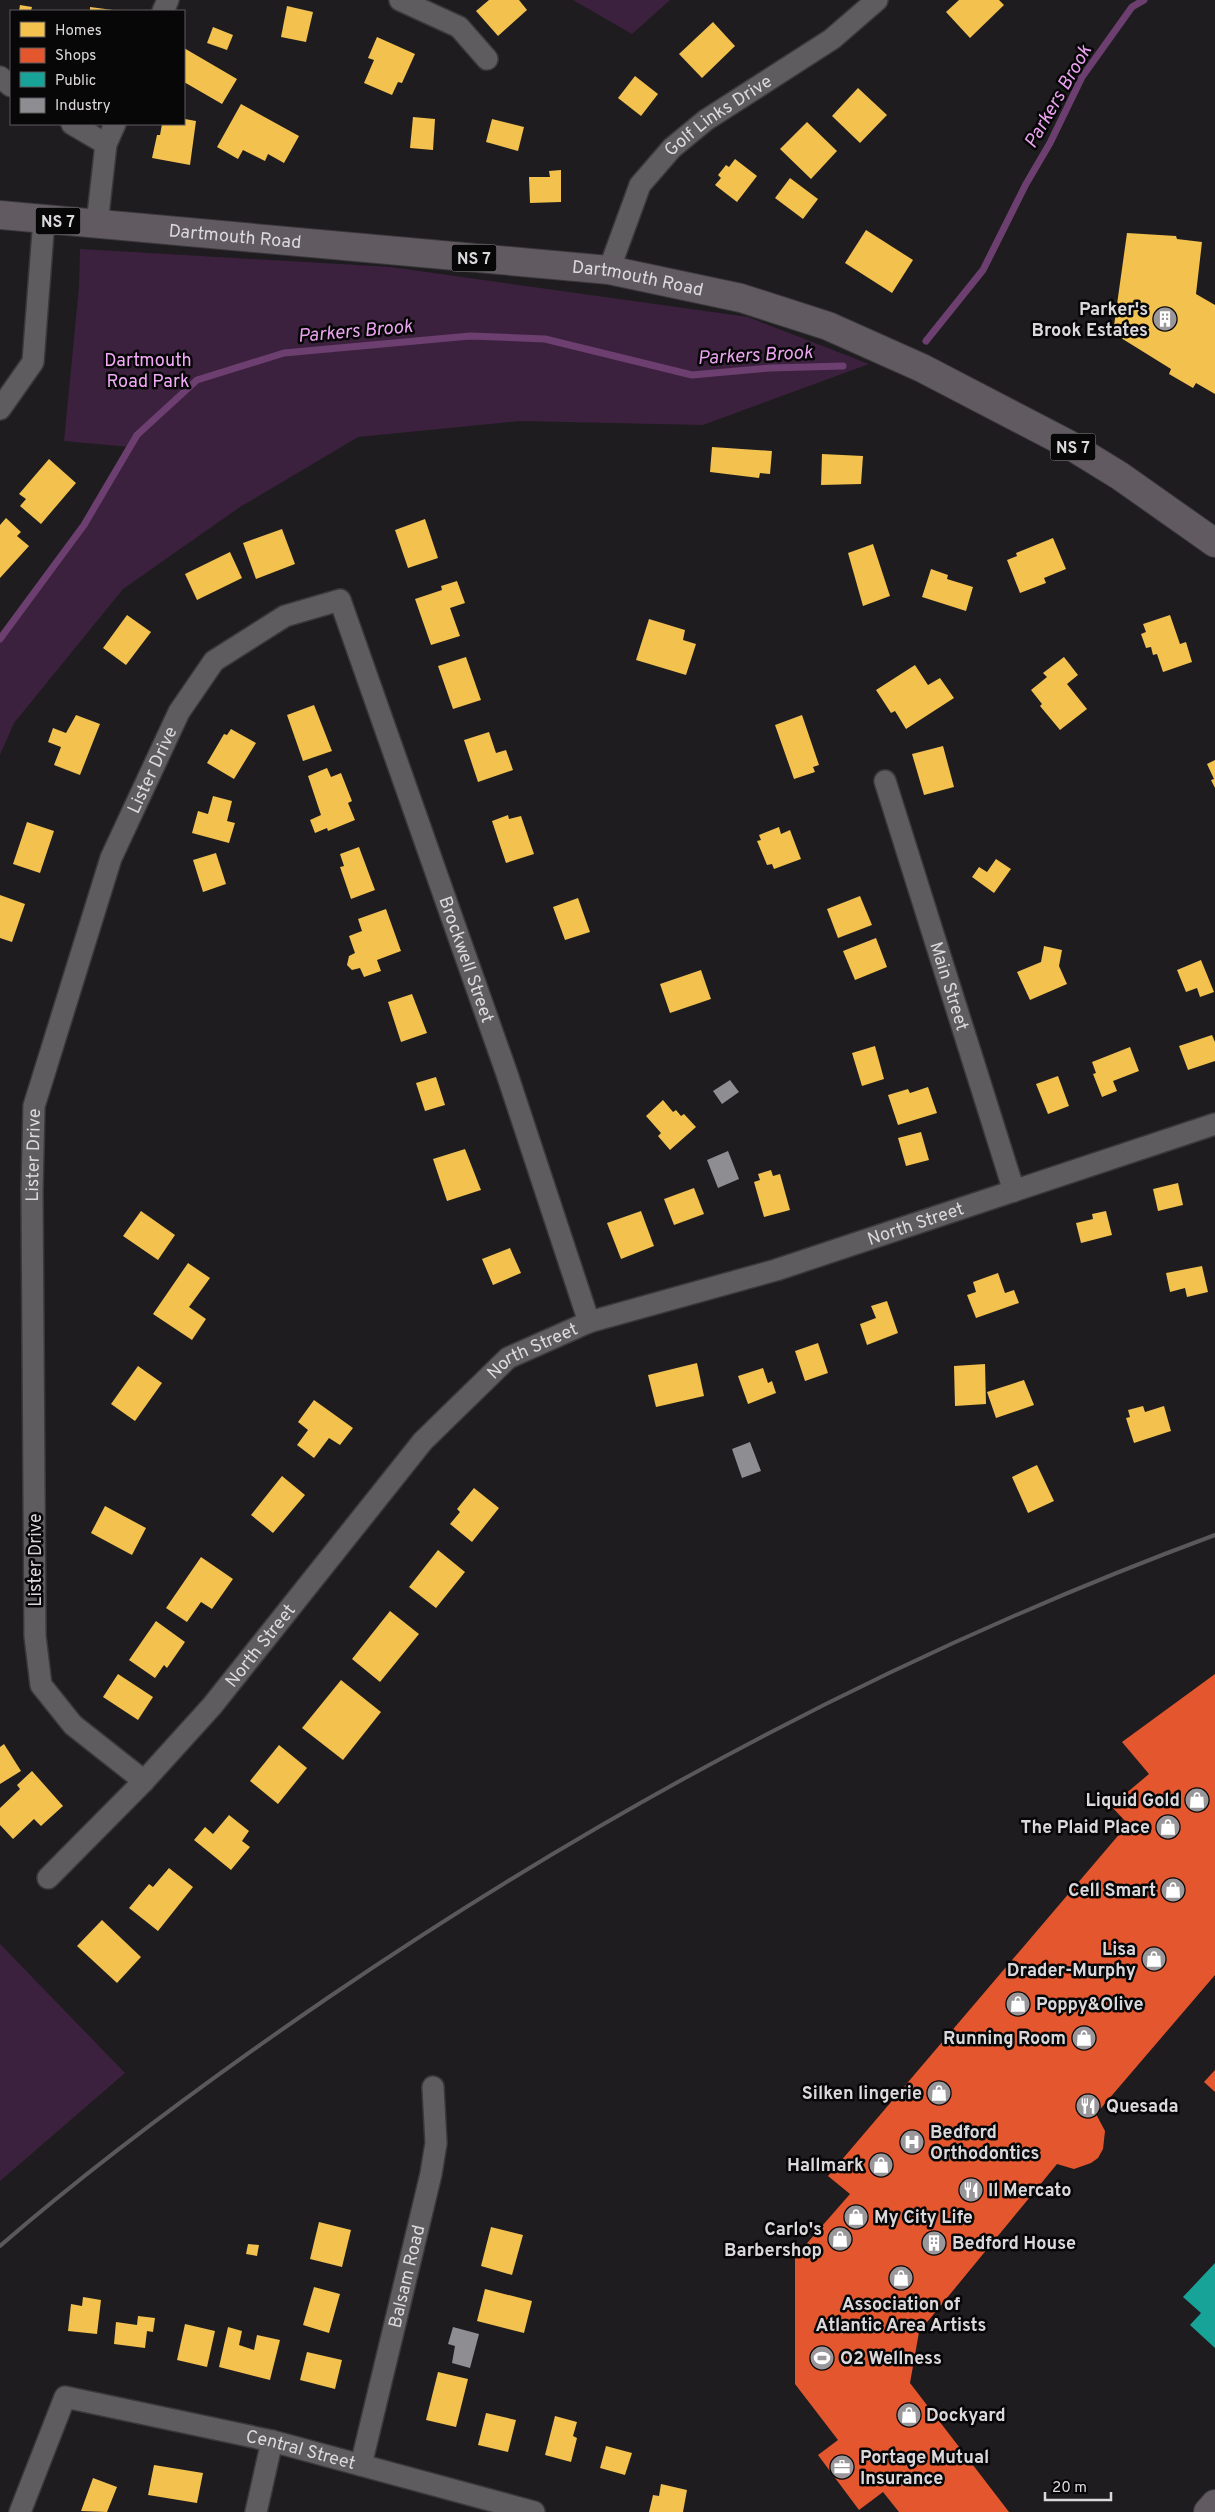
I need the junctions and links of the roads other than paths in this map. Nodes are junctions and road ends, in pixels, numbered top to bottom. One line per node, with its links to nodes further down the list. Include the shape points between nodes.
1 (400, 0): 3 (street, via 459,27)
2 (877, 0): 12 (street, Golf Links Drive, via 832,39 706,120 672,148 640,185)
3 (487, 59)
4 (0, 77): 5 (street)
5 (10, 85)
6 (74, 125): 8 (street)
7 (115, 125): 8 (street)
8 (106, 144): 11 (street)
9 (0, 215): 10 (main road, Dartmouth Road / NS 7)
10 (44, 219): 11 (main road, Dartmouth Road / NS 7); 13 (street, via 33,362)
11 (97, 224): 12 (main road, Dartmouth Road / NS 7)
12 (609, 270): 14 (main road, Dartmouth Road / NS 7, via 741,298 828,326 922,368 1068,444 1120,476)
13 (0, 409)
14 (1215, 543)
15 (340, 600): 19 (street, Brockwell Street, via 507,1074); 20 (street, Lister Drive, via 285,616 214,661 179,712 111,858 34,1106 35,1626 41,1685 73,1725)
16 (885, 781): 18 (street, Main Street)
17 (1215, 1124): 18 (street, North Street)
18 (1014, 1191): 19 (street, North Street, via 776,1270)
19 (589, 1322): 20 (street, North Street, via 508,1358 423,1441 212,1706)
20 (144, 1781): 21 (street, North Street)
21 (48, 1878)
22 (433, 2087): 24 (street, Balsam Road, via 436,2143 431,2174)
23 (272, 2441): 24 (street, Central Street); 27 (street, Central Street, via 65,2398); 28 (street)
24 (361, 2466): 26 (street, Central Street)
25 (1215, 2504): 29 (main road)
26 (525, 2510)
27 (20, 2512)
28 (256, 2512)
29 (1208, 2512)

